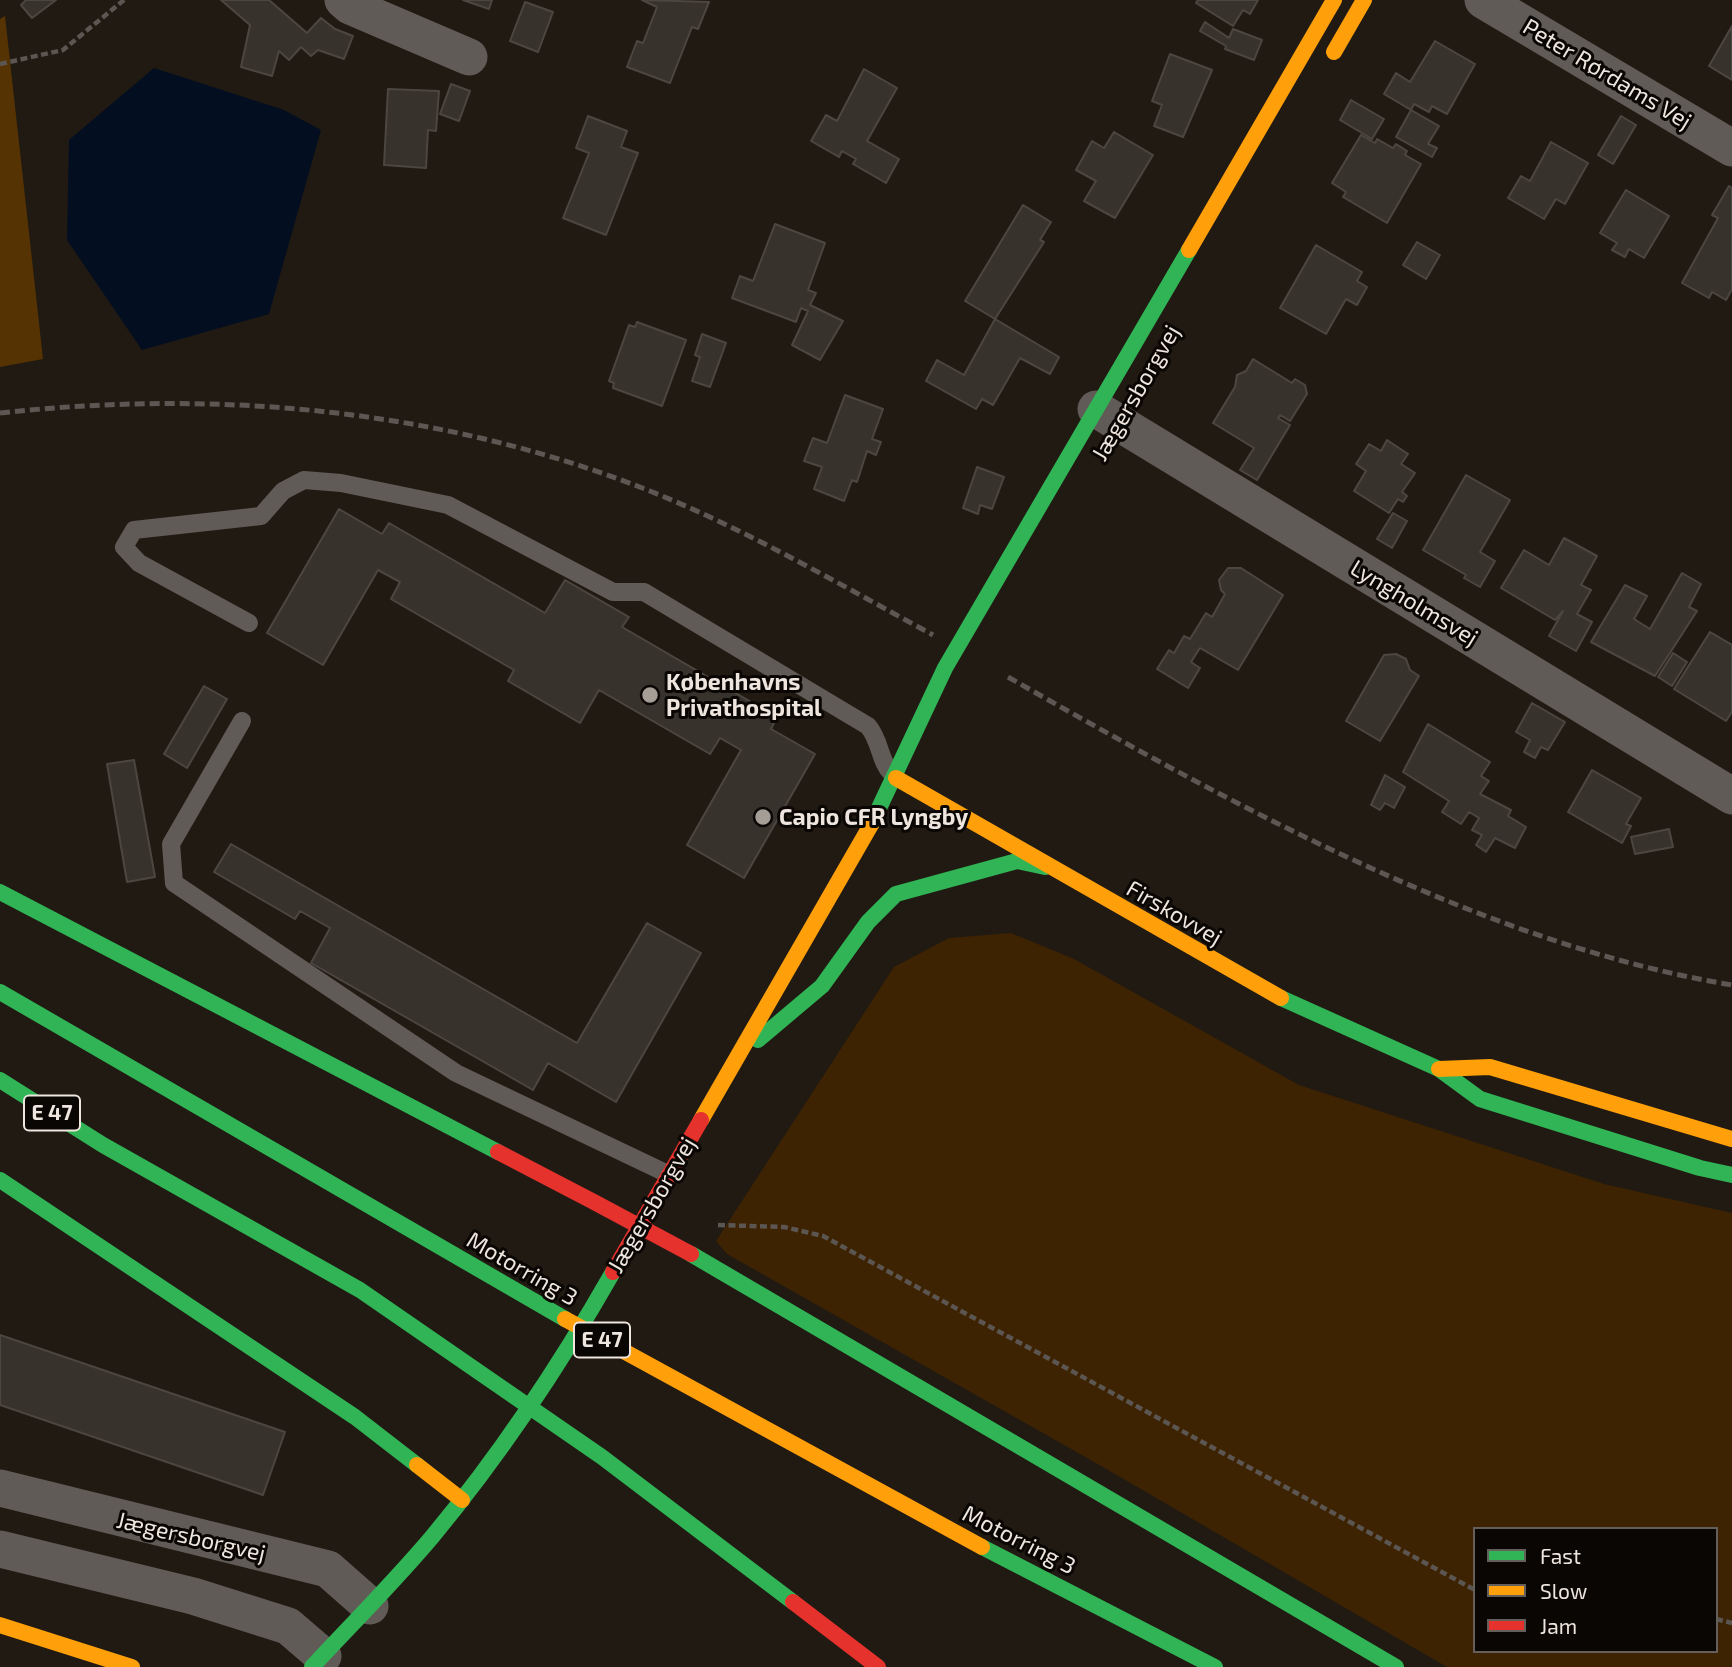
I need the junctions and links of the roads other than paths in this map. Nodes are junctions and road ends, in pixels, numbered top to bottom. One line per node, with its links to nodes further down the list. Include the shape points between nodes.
1 (343, 0): 5 (street)
2 (1334, 0): 8 (main road, Jægersborgvej)
3 (1364, 0): 6 (main road)
4 (1483, 0): 7 (street, Peter Rørdams Vej)
5 (469, 57)
6 (1324, 70)
7 (1732, 148)
8 (1112, 421): 12 (main road, Jægersborgvej, via 933,690); 13 (street, Lyngholmsvej)
9 (249, 623): 12 (lane, via 139,563 124,547 135,530 261,516 283,491 304,480 448,505 613,592 644,592 868,726)
10 (242, 721): 21 (lane, via 171,844 174,883 457,1073)
11 (939, 725): 12 (main road, Jægersborgvej)
12 (896, 778): 14 (main road, Firskovvej); 17 (main road, Jægersborgvej)
13 (1732, 796)
14 (1048, 867): 17 (main road, via 1017,861 896,894 868,922 822,986); 18 (main road, Firskovvej, via 1260,988)
15 (0, 892): 24 (main road)
16 (0, 992): 33 (main road, Motorring 3 / E 47, via 522,1296 877,1492)
17 (738, 1058): 21 (main road, Jægersborgvej)
18 (1439, 1069): 20 (main road, Firskovvej, via 1490,1067); 22 (main road, Firskovvej, via 1480,1099)
19 (0, 1080): 32 (main road, E 47, via 103,1145 360,1290 602,1457)
20 (1732, 1139)
21 (670, 1175): 24 (main road, Jægersborgvej)
22 (1732, 1175)
23 (0, 1180): 26 (main road, via 355,1417)
24 (640, 1227): 26 (main road, Jægersborgvej, via 534,1400); 34 (main road)
25 (0, 1488): 28 (street, Jægersborgvej, via 328,1569)
26 (462, 1500): 28 (main road, Jægersborgvej)
27 (0, 1549): 30 (street, via 194,1596 288,1626)
28 (370, 1606): 30 (main road, Jægersborgvej)
29 (0, 1626): 31 (main road)
30 (317, 1662)
31 (132, 1667)
32 (878, 1667)
33 (1215, 1667)
34 (1396, 1667)

